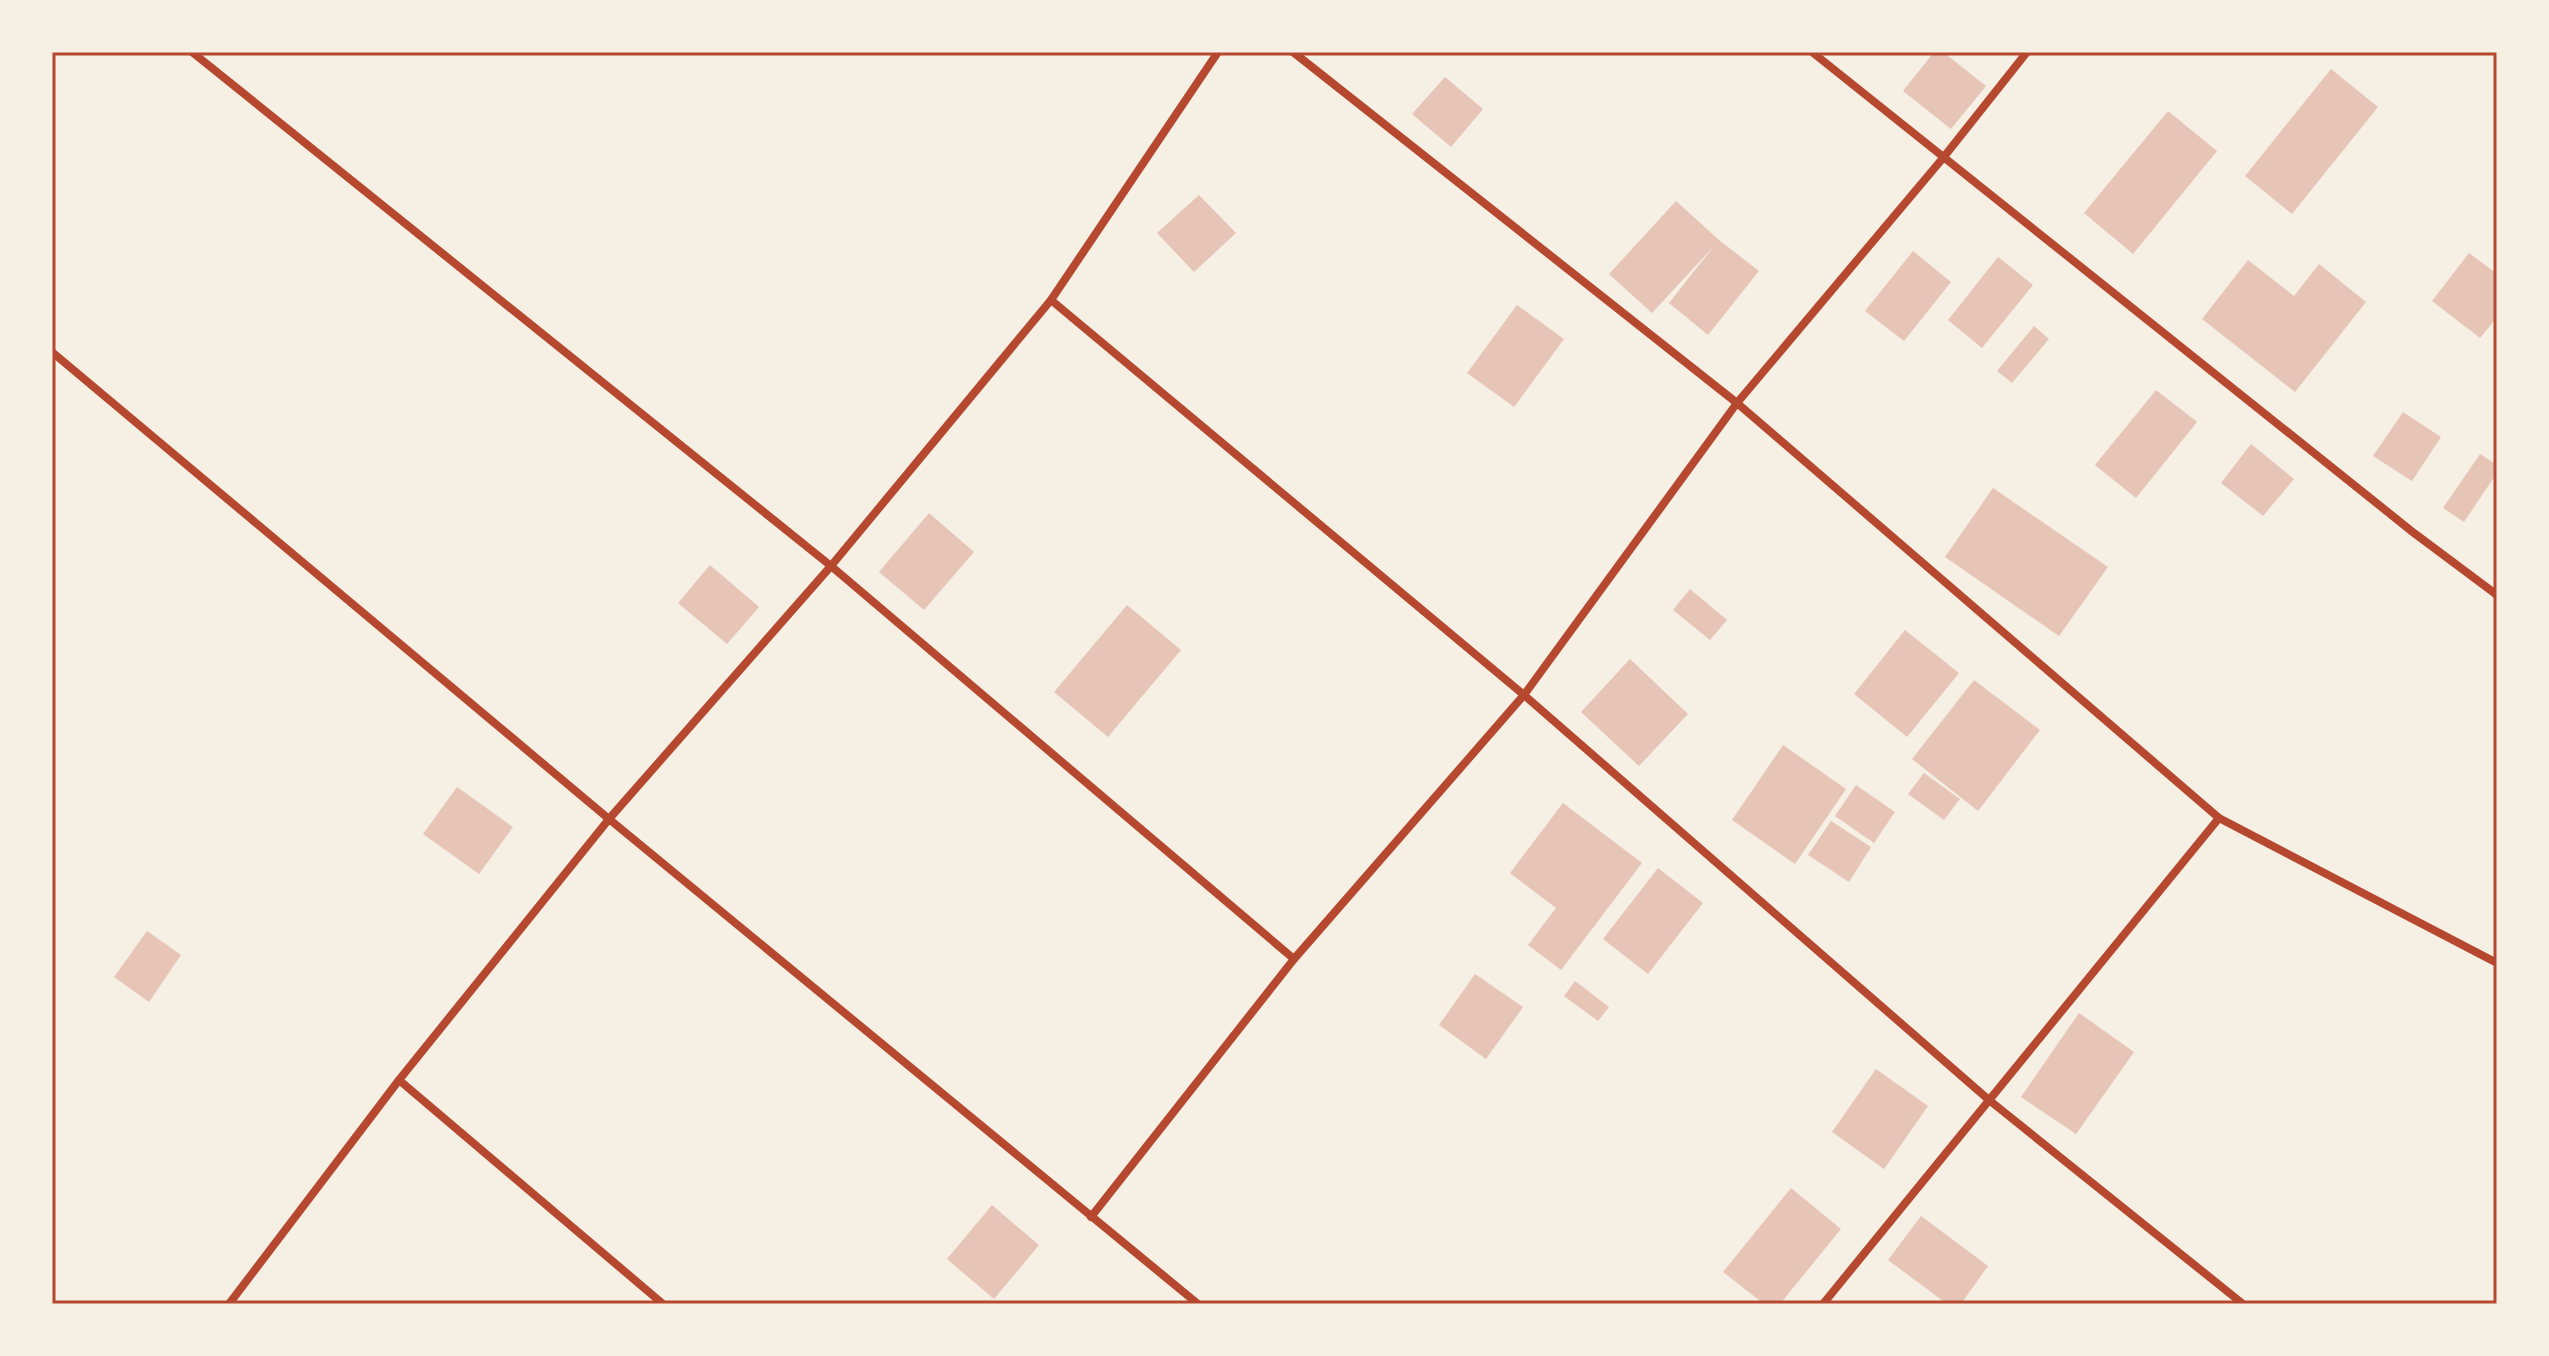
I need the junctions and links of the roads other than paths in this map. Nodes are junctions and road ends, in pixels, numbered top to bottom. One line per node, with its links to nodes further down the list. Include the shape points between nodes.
1 (192, 52): 10 (street)
2 (1218, 52): 7 (street)
3 (1293, 52): 9 (street)
4 (1812, 52): 6 (street)
5 (2027, 52): 6 (street)
6 (1943, 158): 9 (street); 11 (street)
7 (1051, 300): 10 (street); 12 (street)
8 (52, 352): 14 (street)
9 (1737, 403): 12 (street); 13 (street)
10 (831, 566): 14 (street); 15 (street)
11 (2497, 595)
12 (1524, 695): 15 (street); 18 (street)
13 (2219, 818): 16 (street); 18 (street)
14 (609, 819): 17 (street); 19 (street)
15 (1294, 959): 19 (street)
16 (2497, 963)
17 (399, 1080): 20 (street); 21 (street)
18 (1989, 1100): 23 (street); 24 (street)
19 (1091, 1217): 22 (street)
20 (229, 1304)
21 (663, 1304)
22 (1198, 1304)
23 (1823, 1304)
24 (2243, 1304)

